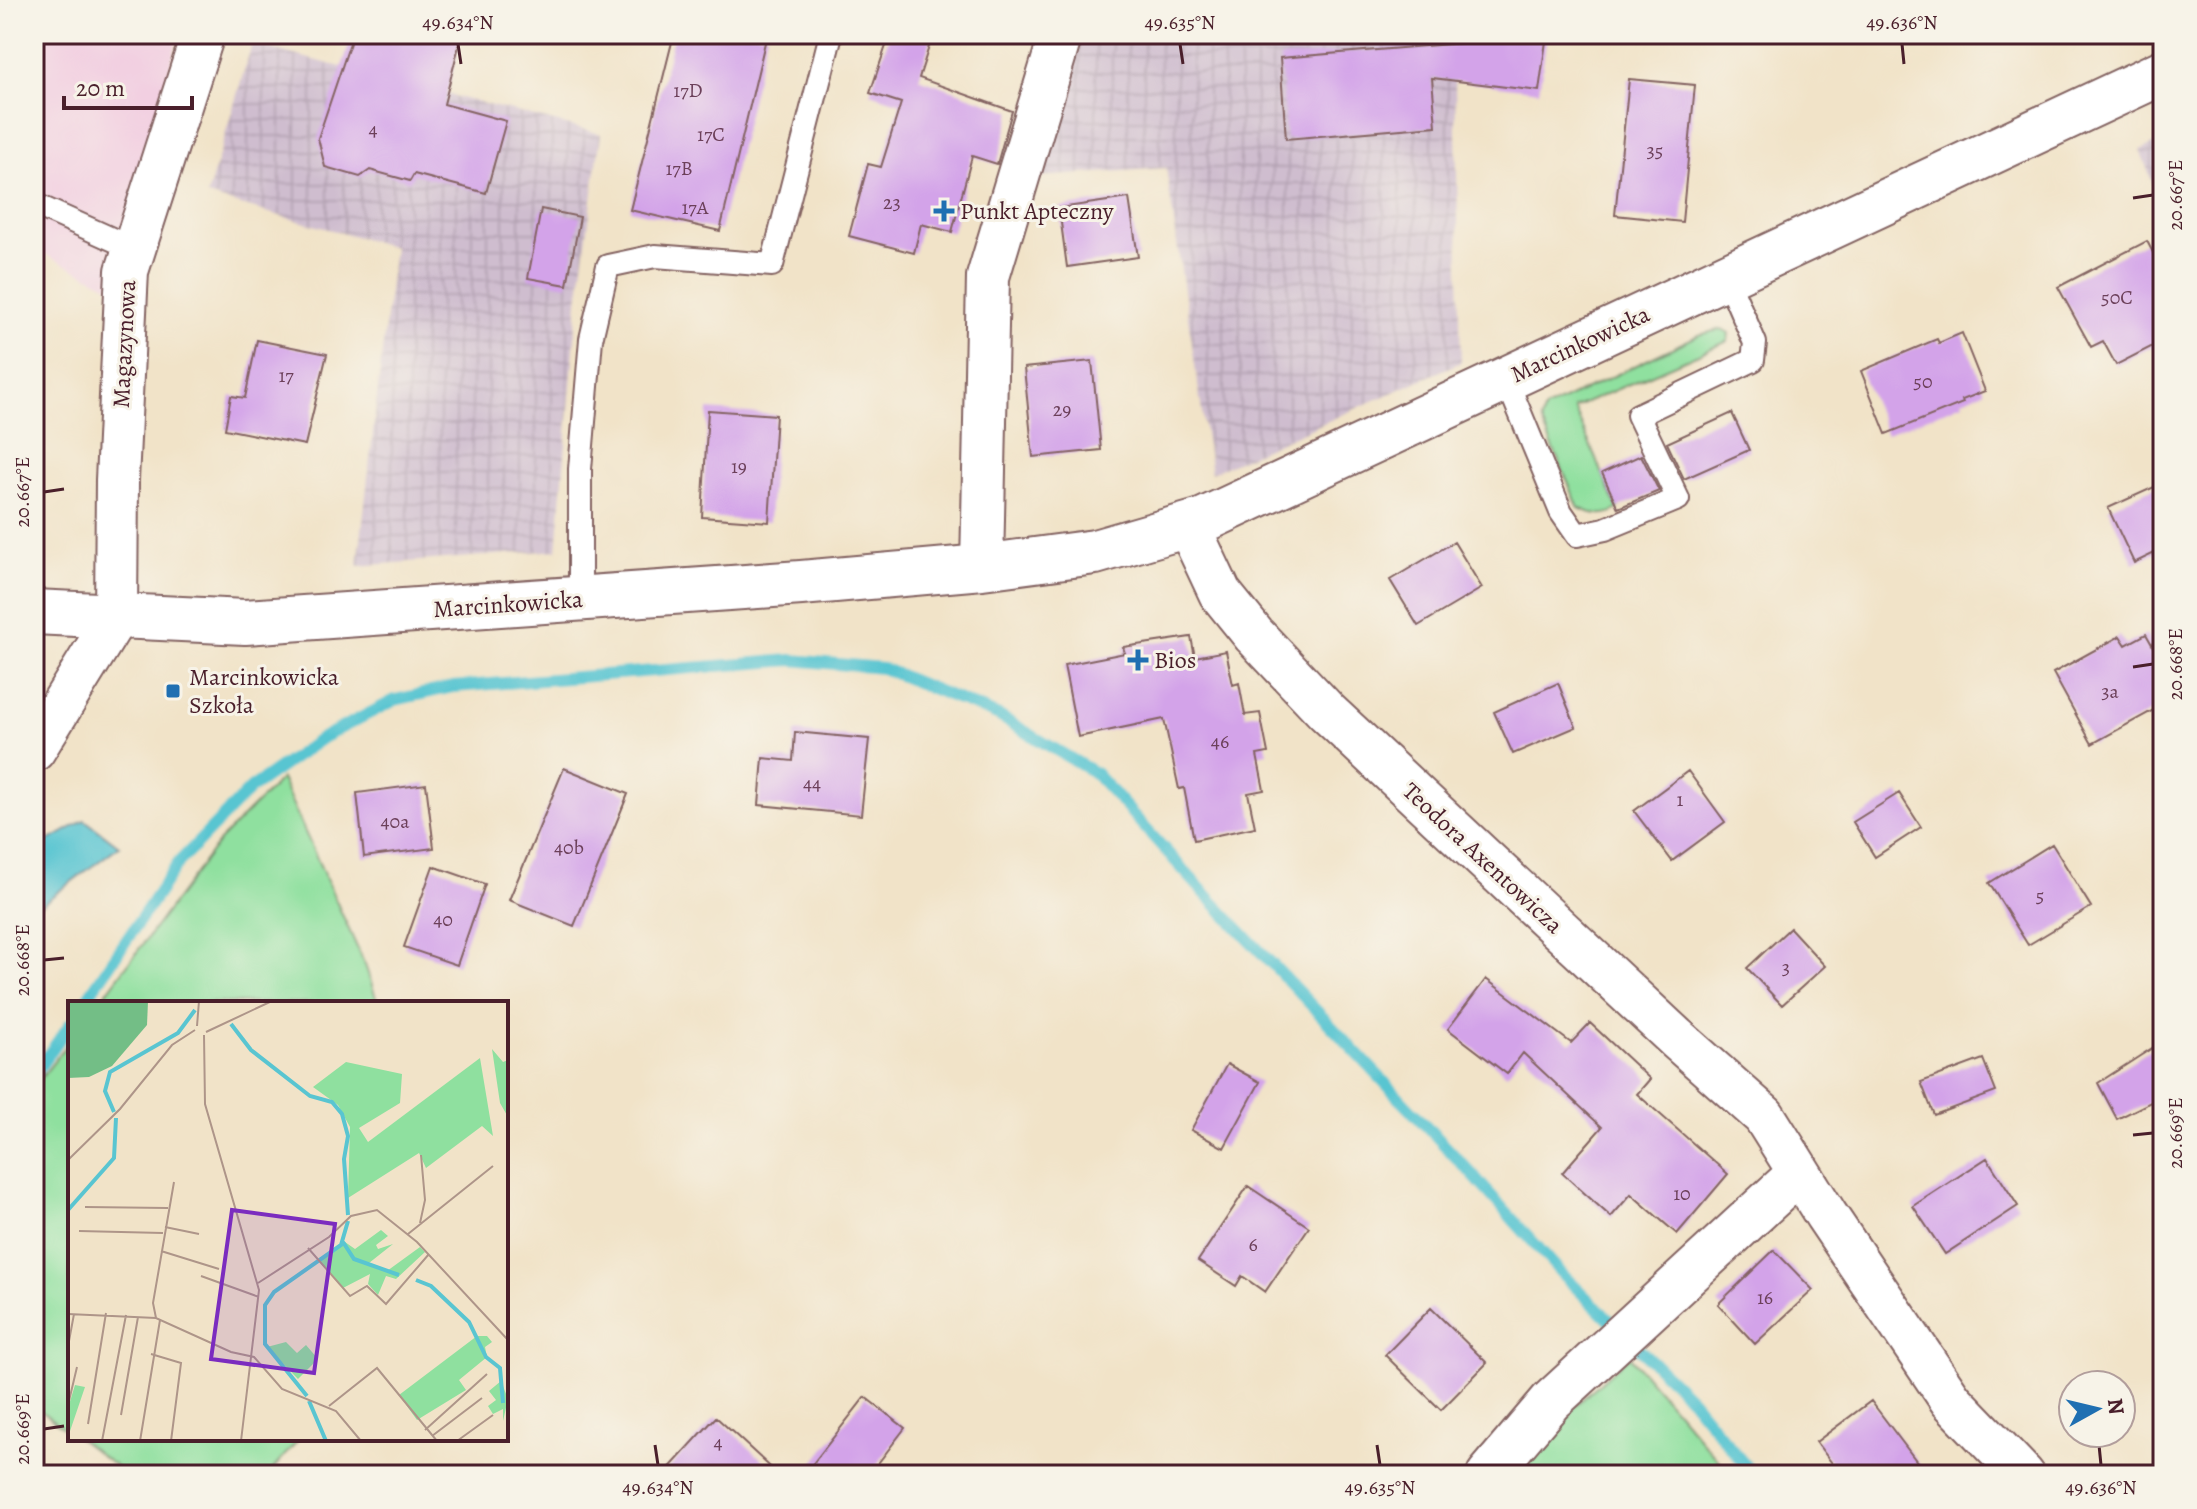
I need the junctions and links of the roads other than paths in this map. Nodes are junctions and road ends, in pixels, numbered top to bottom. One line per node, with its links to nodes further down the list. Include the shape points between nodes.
1 (203, 34): 6 (street, Magazynowa)
2 (831, 34): 11 (lane, via 772,265 655,256 608,266 591,339 580,469)
3 (1061, 34): 10 (street, via 988,277)
4 (2163, 72): 7 (street, Marcinkowicka)
5 (34, 204): 6 (lane)
6 (134, 249): 13 (street, Magazynowa, via 127,271)
7 (1726, 276): 8 (street, Marcinkowicka); 8 (lane, via 1755,343 1753,360 1638,415 1678,499 1577,535 1561,512)
8 (1506, 379): 9 (street, Marcinkowicka)
9 (1188, 525): 10 (street, Marcinkowicka, via 1095,552); 15 (street, Teodora Axentowicza, via 1220,593 1254,635 1340,724 1764,1116)
10 (982, 567): 11 (street, Marcinkowicka)
11 (580, 599): 13 (street, Marcinkowicka, via 245,622)
12 (34, 612): 13 (street, Marcinkowicka)
13 (116, 617): 14 (street)
14 (34, 750)
15 (1799, 1173): 16 (street, via 1551,1401); 17 (street, Teodora Axentowicza, via 1951,1400)
16 (1488, 1475)
17 (2023, 1475)

